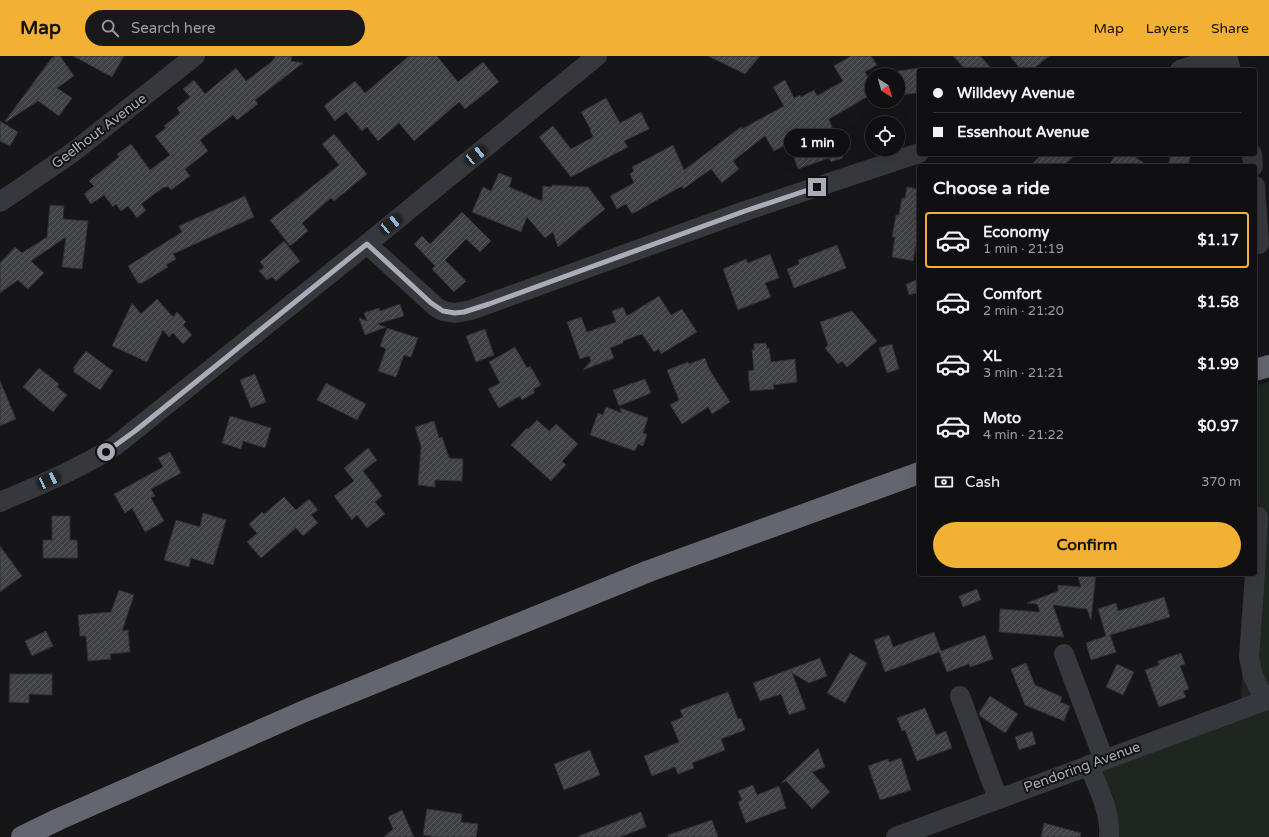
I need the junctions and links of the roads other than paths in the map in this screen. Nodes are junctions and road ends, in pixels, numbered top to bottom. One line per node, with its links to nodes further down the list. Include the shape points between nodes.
1 (194, 56): 8 (street, Geelhout Avenue, via 72,153)
2 (597, 56): 10 (street)
3 (1222, 56): 5 (street)
4 (1227, 56): 6 (street)
5 (1186, 68)
6 (1230, 68)
7 (917, 154): 10 (street, via 745,211 464,312 449,312 436,307)
8 (0, 202)
9 (1257, 215): 11 (street)
10 (367, 244): 15 (street, via 115,446 85,463)
11 (1259, 244)
12 (1269, 366): 13 (highway)
13 (1257, 369)
14 (917, 474): 24 (highway, via 649,571 307,710)
15 (0, 502)
16 (1258, 517): 17 (street)
17 (1257, 536)
18 (1255, 576): 21 (street, via 1250,656 1253,676)
19 (1064, 654): 22 (street)
20 (960, 696): 23 (street)
21 (1267, 700): 22 (street, Pendoring Avenue)
22 (1096, 762): 23 (street, Pendoring Avenue); 26 (street, via 1110,827)
23 (998, 799): 25 (street, Pendoring Avenue)
24 (22, 837)
25 (896, 837)
26 (1109, 837)

